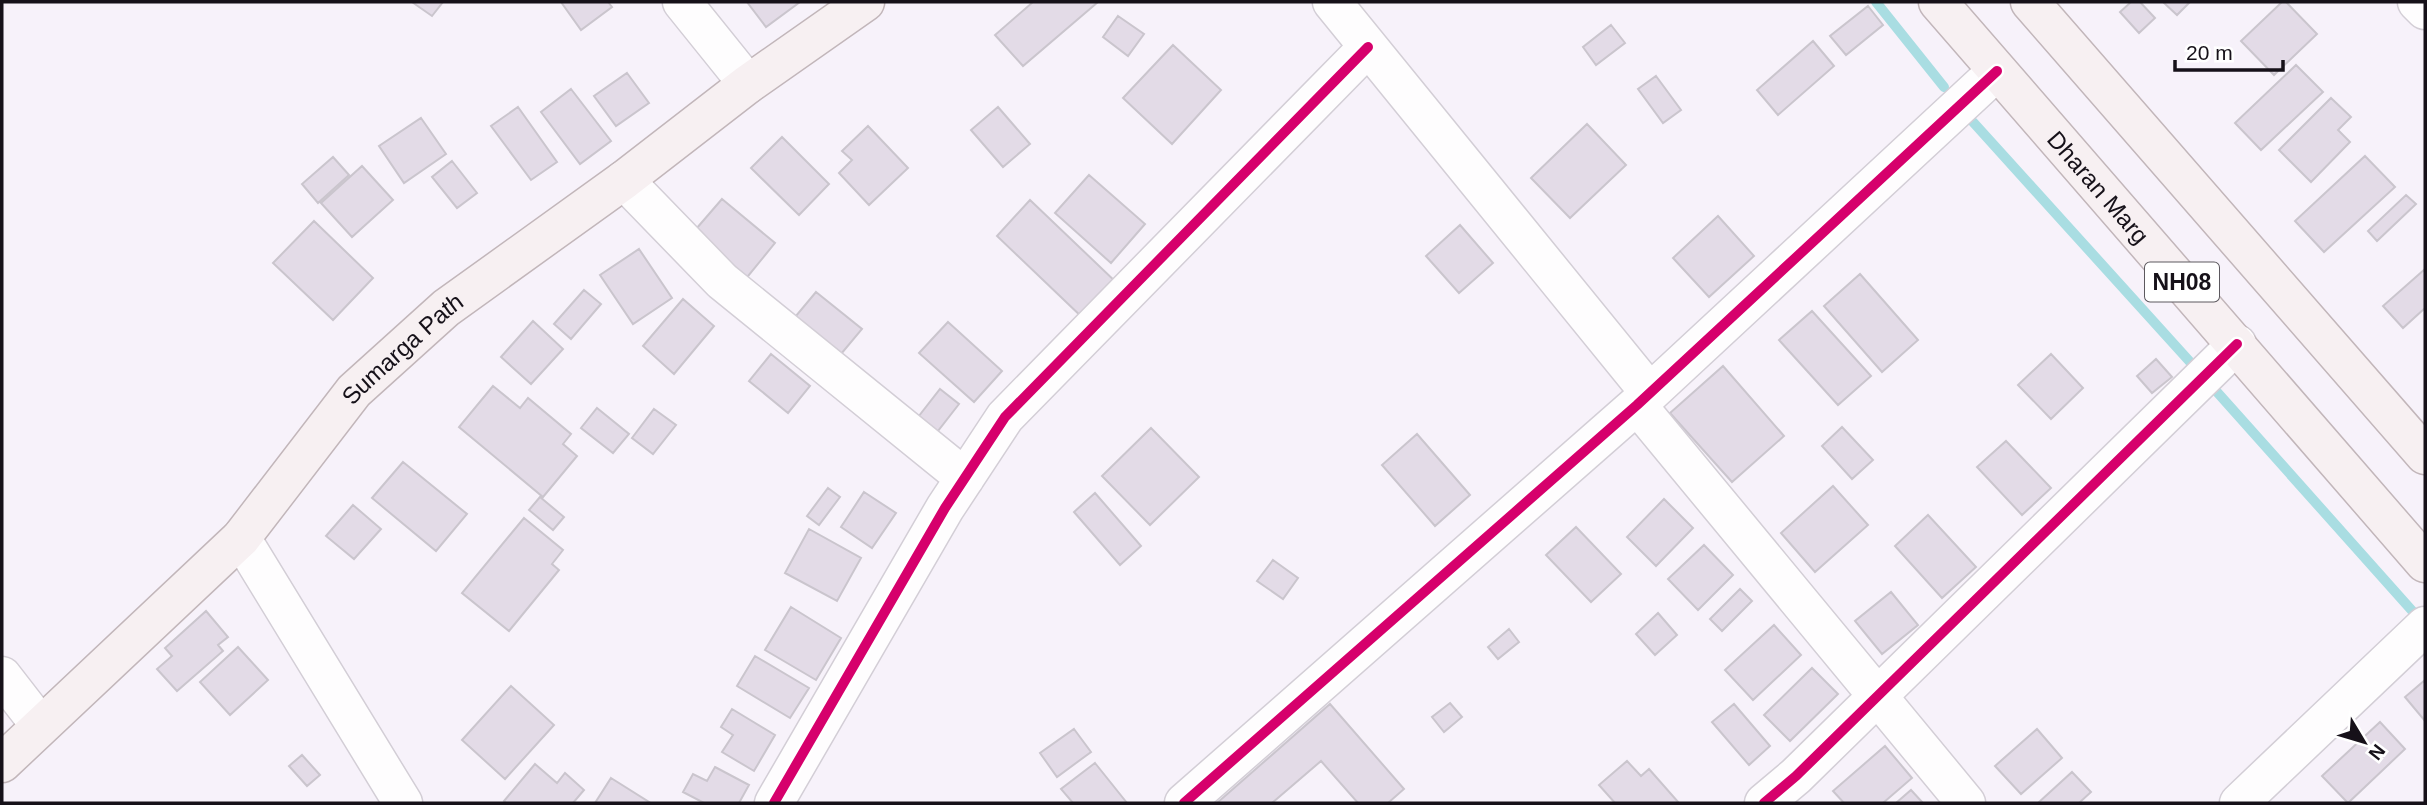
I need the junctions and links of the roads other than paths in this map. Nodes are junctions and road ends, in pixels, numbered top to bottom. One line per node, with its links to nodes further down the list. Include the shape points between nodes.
1 (682, 2): 10 (street)
2 (866, 2): 10 (main road, Sumarga Path)
3 (1332, 2): 8 (street)
4 (1938, 2): 9 (main road, Dharan Marg / NH08)
5 (2030, 2): 14 (main road, NH08)
6 (2417, 2): 7 (street)
7 (2425, 10)
8 (1368, 47): 13 (street); 15 (street, via 1005,417)
9 (1997, 71): 12 (main road, Dharan Marg / NH08); 13 (street)
10 (748, 84): 11 (main road, Sumarga Path)
11 (624, 180): 15 (street, via 722,281); 16 (main road, Sumarga Path, via 446,307 354,391)
12 (2237, 344): 17 (main road, Dharan Marg / NH08); 20 (street)
13 (1644, 399): 20 (street); 25 (street)
14 (2425, 455)
15 (965, 478): 24 (street)
16 (241, 538): 21 (main road, Sumarga Path); 23 (street)
17 (2425, 563)
18 (2425, 626): 28 (street)
19 (2, 676): 21 (street)
20 (1876, 697): 26 (street); 27 (street)
21 (40, 725): 22 (main road, Sumarga Path)
22 (2, 763)
23 (403, 803)
24 (774, 803)
25 (1184, 803)
26 (1764, 803)
27 (1966, 803)
28 (2239, 803)

